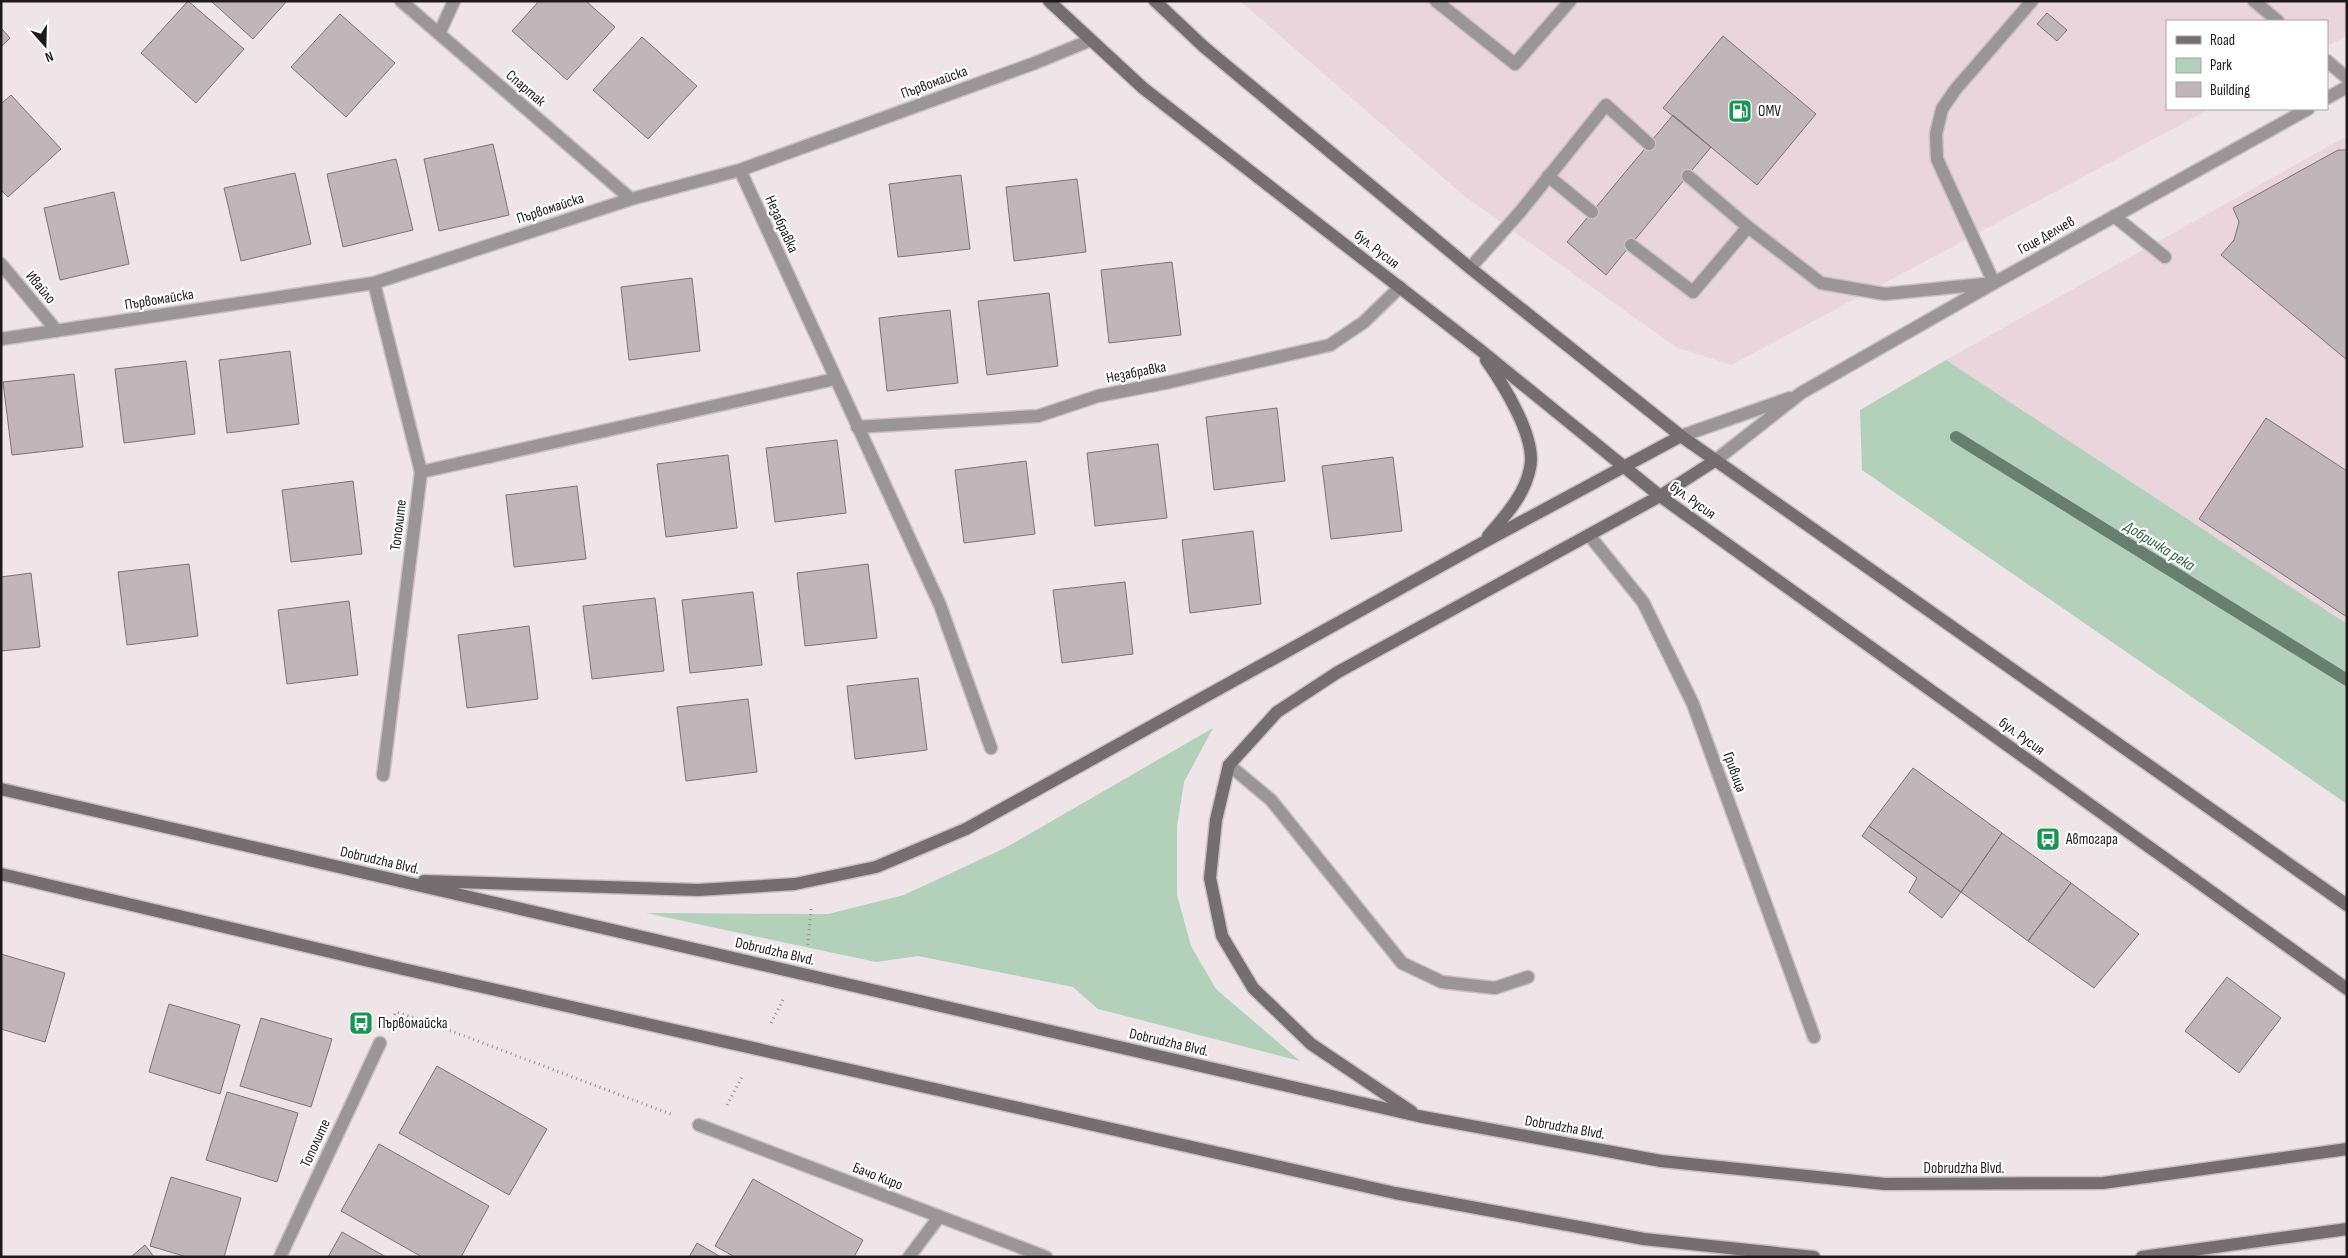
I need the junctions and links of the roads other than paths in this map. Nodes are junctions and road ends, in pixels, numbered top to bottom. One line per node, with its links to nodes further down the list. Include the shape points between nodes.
1 (401, 1): 10 (street, Спартак)
2 (454, 1): 10 (street)
3 (1049, 1): 11 (main road, бул. Русия)
4 (1155, 1): 28 (main road, via 1204,47)
5 (1436, 1): 6 (street, via 1515,64)
6 (1570, 1)
7 (2032, 1): 30 (street, via 1955,90 1942,109 1936,134 1937,159)
8 (2254, 1): 9 (street)
9 (2277, 20)
10 (439, 34): 21 (street, Спартак)
11 (1091, 40): 18 (street, Първомайска); 31 (main road, бул. Русия, via 1143,88)
12 (2328, 62): 13 (street)
13 (2347, 78)
14 (2347, 87): 15 (street)
15 (2328, 97)
16 (2306, 110): 23 (street, Гоце Делчев)
17 (1649, 144): 19 (street, via 1606,105)
18 (740, 170): 21 (street, Първомайска); 35 (street, Незабравка)
19 (1548, 176): 22 (street); 28 (street)
20 (1688, 176): 24 (street)
21 (631, 198): 29 (street, Първомайска)
22 (1592, 212)
23 (2114, 216): 26 (street); 30 (street, Гоце Делчев)
24 (1748, 227): 25 (street, via 1693,292); 30 (street, via 1821,283 1885,294)
25 (1631, 245)
26 (2165, 257)
27 (1, 264): 32 (street, Ивайло)
28 (1470, 268): 38 (main road)
29 (374, 283): 32 (street, Първомайска); 41 (street, Тополите)
30 (1994, 283): 36 (street, Гоце Делчев)
31 (1400, 287): 34 (main road, бул. Русия); 37 (street, Незабравка, via 1364,322 1330,345 1098,396 1038,416)
32 (57, 331): 33 (street, Първомайска)
33 (1, 339)
34 (1479, 349): 40 (main road, бул. Русия); 44 (main road, via 1516,410 1527,437 1531,467 1515,504)
35 (834, 379): 37 (street, Незабравка); 41 (street)
36 (1801, 393): 38 (street, Гоце Делчев); 39 (street, Гоце Делчев)
37 (856, 427): 45 (street, Незабравка, via 940,605)
38 (1682, 436): 39 (main road); 40 (main road)
39 (1716, 460): 42 (main road); 51 (main road)
40 (1622, 466): 42 (main road, бул. Русия); 44 (main road)
41 (421, 472): 47 (street, Тополите)
42 (1660, 496): 43 (main road); 53 (main road, бул. Русия)
43 (1589, 536): 46 (main road, via 1338,672 1277,712); 54 (street, Гривица, via 1642,602 1693,704)
44 (1484, 542): 50 (main road, via 966,829 876,867 795,884 698,890)
45 (991, 748)
46 (1229, 765): 52 (street, via 1271,800 1402,963 1442,982 1496,988); 56 (main road, via 1216,820 1210,878 1222,936 1253,988 1311,1044)
47 (383, 775)
48 (1, 789): 50 (main road, Dobrudzha Blvd.)
49 (1, 874): 64 (main road, via 412,971 1395,1193 1644,1239)
50 (396, 880): 56 (main road, Dobrudzha Blvd.)
51 (2347, 905)
52 (1528, 977)
53 (2347, 989)
54 (1814, 1038)
55 (380, 1043): 61 (street, Тополите)
56 (1418, 1116): 58 (main road, Dobrudzha Blvd., via 1661,1161 1885,1184 2103,1183)
57 (699, 1126): 59 (street, Бачо Киро)
58 (2347, 1150)
59 (939, 1217): 62 (street); 63 (street, Бачо Киро)
60 (2347, 1229): 65 (main road)
61 (280, 1257)
62 (909, 1257)
63 (1046, 1257)
64 (1814, 1257)
65 (2142, 1257)

